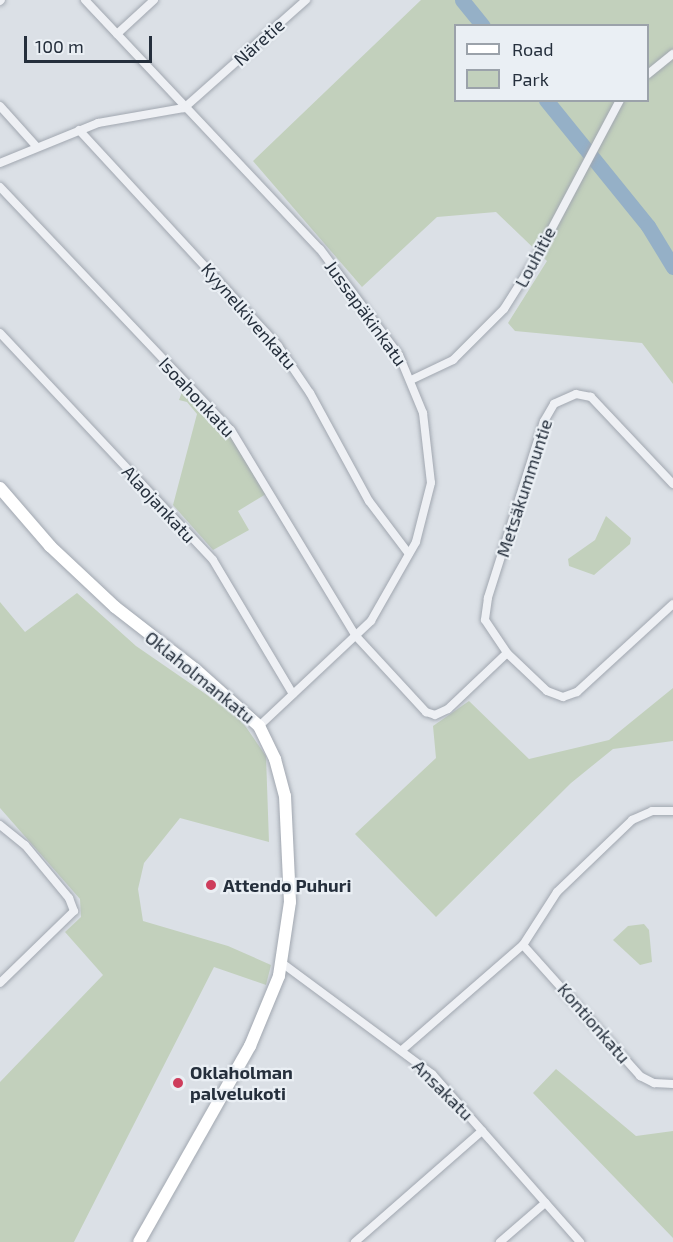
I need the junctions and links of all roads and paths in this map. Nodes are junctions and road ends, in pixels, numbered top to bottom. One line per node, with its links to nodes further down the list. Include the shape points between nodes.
1 (85, 0): 4 (street, Jussapäkinkatu)
2 (154, 0): 4 (street)
3 (306, 0): 9 (street, Näretie)
4 (117, 34): 9 (street, Jussapäkinkatu)
5 (673, 54): 6 (street)
6 (649, 73)
7 (619, 102): 15 (street, Louhitie, via 535,260 504,309 453,360)
8 (0, 106): 11 (street)
9 (184, 108): 10 (street, via 122,117); 15 (street, Jussapäkinkatu, via 320,249 391,344)
10 (79, 130): 11 (street); 18 (street, Kyynelkivenkatu, via 278,346 310,393 369,501)
11 (36, 146): 12 (street)
12 (0, 163)
13 (0, 187): 20 (street, Isoahonkatu, via 231,430)
14 (0, 333): 22 (street, Alaojankatu, via 213,560)
15 (411, 380): 18 (street, Jussapäkinkatu, via 423,413 431,477 426,511)
16 (673, 484): 21 (street, Metsäkummuntie, via 591,397 571,396 551,407 486,608 488,629)
17 (0, 488): 23 (street, Oklaholmankatu, via 50,546 115,607 195,669)
18 (410, 554): 20 (street, Jussapäkinkatu, via 377,613)
19 (673, 604): 21 (street, Metsäkummuntie, via 567,697 547,691)
20 (355, 635): 21 (street, via 432,715 448,709); 22 (street, Jussapäkinkatu)
21 (507, 653)
22 (293, 694): 23 (street, Jussapäkinkatu)
23 (259, 726): 27 (street, Oklaholmankatu, via 275,759 286,805 290,902)
24 (673, 811): 26 (street, via 652,811 632,820 557,892)
25 (0, 825): 28 (street, via 69,898 74,914)
26 (523, 945): 29 (street); 30 (street, Kontionkatu, via 640,1076 654,1083)
27 (282, 963): 29 (street, Ansakatu); 33 (street, Oklaholmankatu, via 250,1046)
28 (0, 983)
29 (402, 1050): 31 (street, Ansakatu, via 432,1074)
30 (673, 1084)
31 (483, 1131): 32 (street, Ansakatu); 34 (street)
32 (545, 1203): 35 (street); 36 (street, Ansakatu)
33 (139, 1242)
34 (355, 1242)
35 (500, 1242)
36 (580, 1242)

